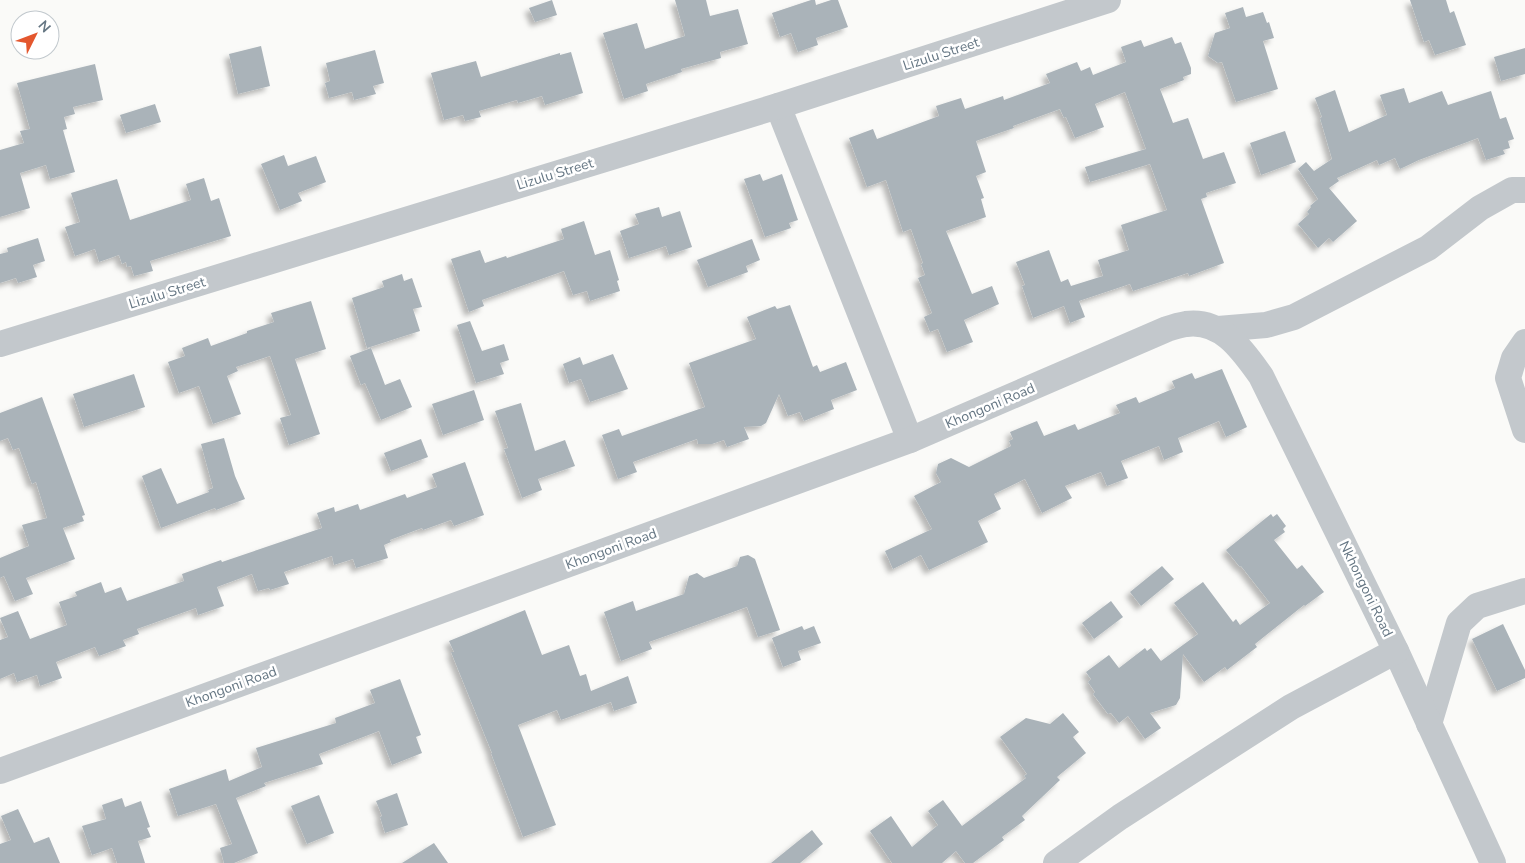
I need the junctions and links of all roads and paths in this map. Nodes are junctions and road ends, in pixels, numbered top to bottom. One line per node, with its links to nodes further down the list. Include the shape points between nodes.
1 (1108, 0): 2 (street, Lizulu Street)
2 (778, 106): 6 (street, Lizulu Street); 8 (street)
3 (1520, 188): 4 (street, via 1480,208 1428,248 1294,317 1266,325)
4 (1218, 329): 8 (street, Khongoni Road, via 1186,324 1167,329); 10 (street, Nkhongoni Road, via 1235,342 1261,376)
5 (1525, 342): 7 (street, via 1514,358 1508,378)
6 (0, 344)
7 (1525, 430)
8 (910, 440): 12 (street, Khongoni Road)
9 (1525, 591): 11 (street, via 1477,606 1459,623)
10 (1396, 651): 11 (street, Nkhongoni Road); 13 (street, via 1291,707 1120,816)
11 (1429, 724): 14 (street, Nkhongoni Road)
12 (0, 771)
13 (1056, 863)
14 (1493, 863)

